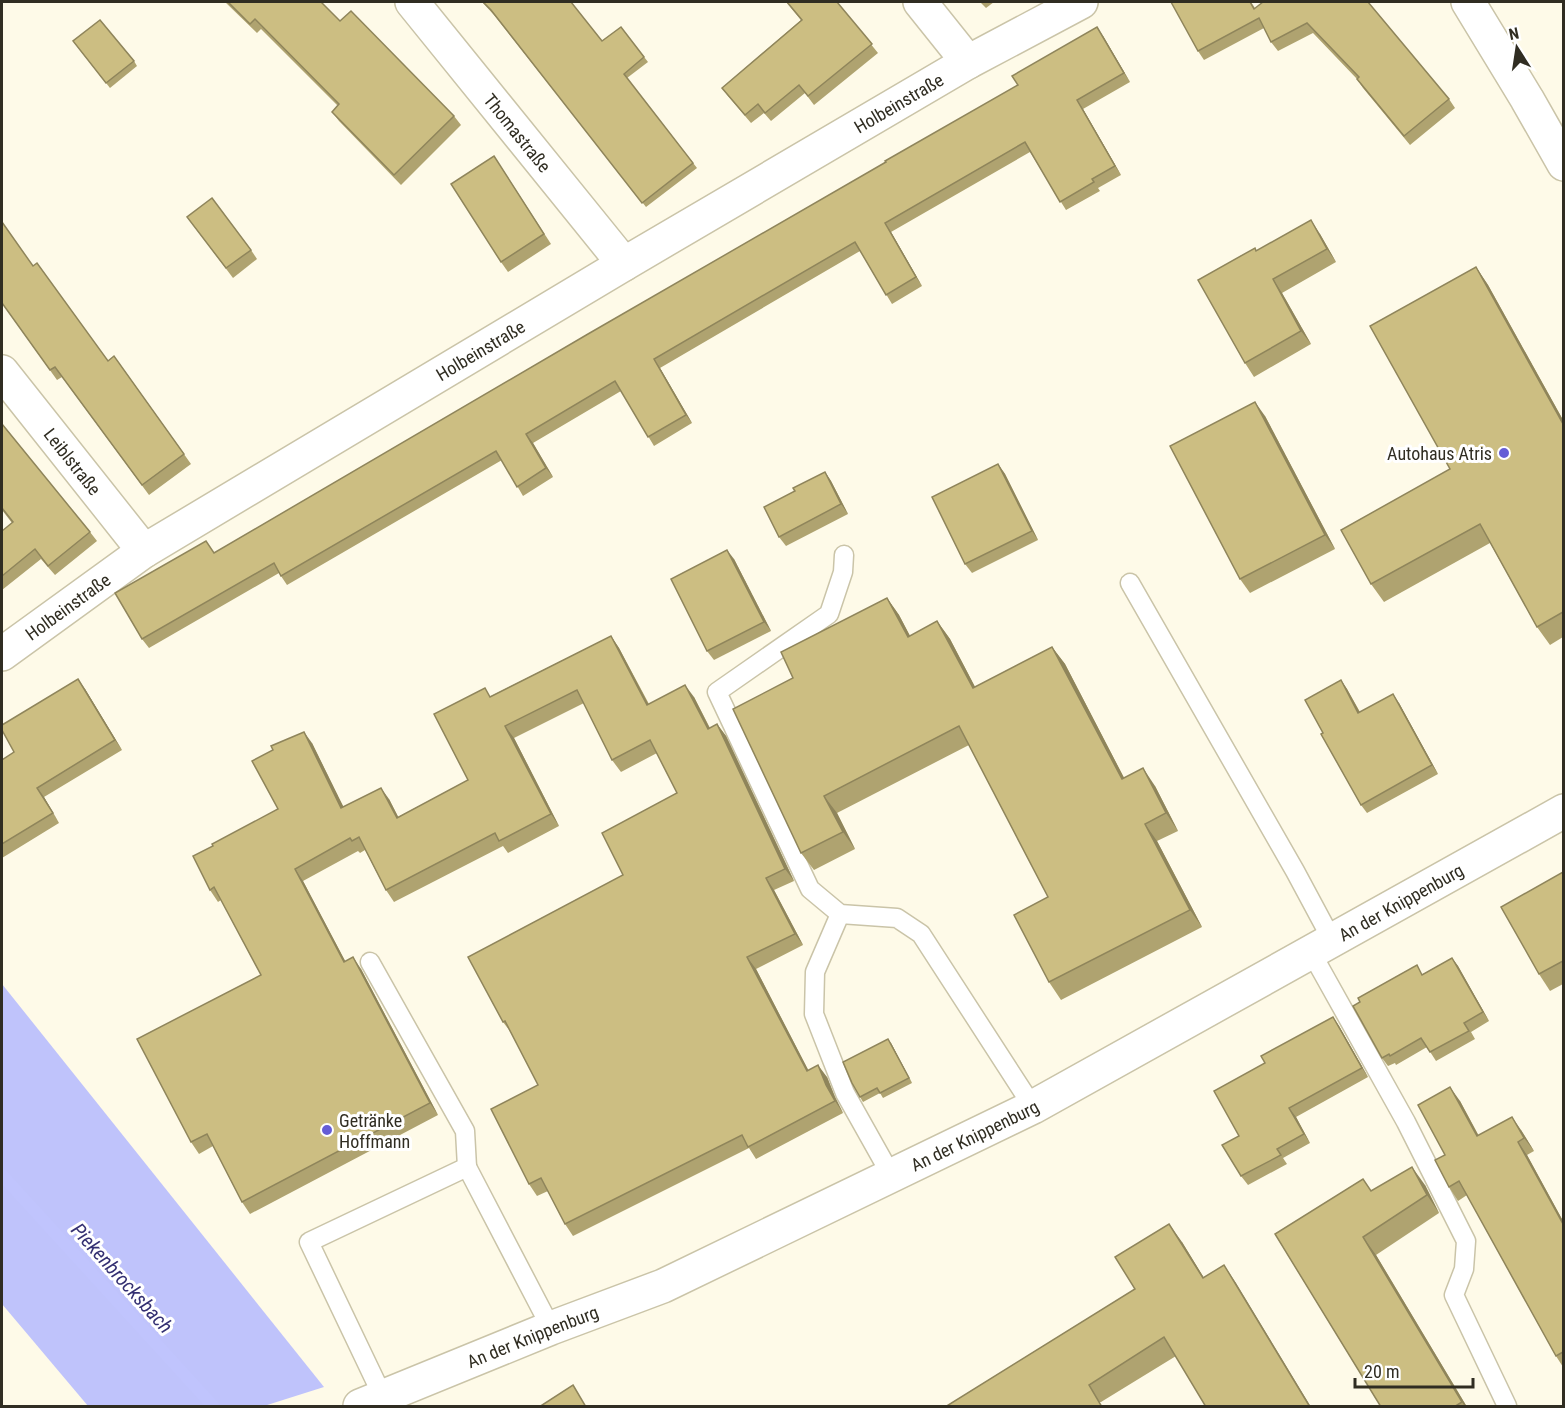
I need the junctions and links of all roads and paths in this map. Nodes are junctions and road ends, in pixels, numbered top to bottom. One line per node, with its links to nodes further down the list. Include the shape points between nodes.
1 (412, 2): 7 (street, Thomastraße)
2 (920, 2): 5 (street)
3 (1081, 2): 5 (street, Holbeinstraße)
4 (1468, 2): 6 (street)
5 (968, 63): 7 (street, Holbeinstraße)
6 (1563, 164)
7 (624, 264): 9 (street, Holbeinstraße)
8 (2, 372): 9 (street, Leiblstraße)
9 (144, 551): 12 (street, Holbeinstraße)
10 (843, 555): 14 (lane, via 843,572 829,614 717,692 810,889)
11 (1130, 583): 15 (lane, via 1296,871)
12 (2, 654)
13 (1563, 811): 15 (street, An der Knippenburg)
14 (840, 914): 17 (lane, via 897,918 921,934); 19 (lane, via 815,972 814,1014 845,1094)
15 (1322, 946): 17 (street, An der Knippenburg); 22 (lane, via 1466,1241 1464,1269 1454,1294)
16 (370, 962): 18 (lane, via 465,1131)
17 (1033, 1107): 19 (street, An der Knippenburg)
18 (467, 1167): 20 (lane); 21 (lane, via 309,1242)
19 (891, 1175): 20 (street, An der Knippenburg, via 663,1286)
20 (551, 1328): 21 (street, An der Knippenburg)
21 (386, 1401)
22 (1507, 1407)

